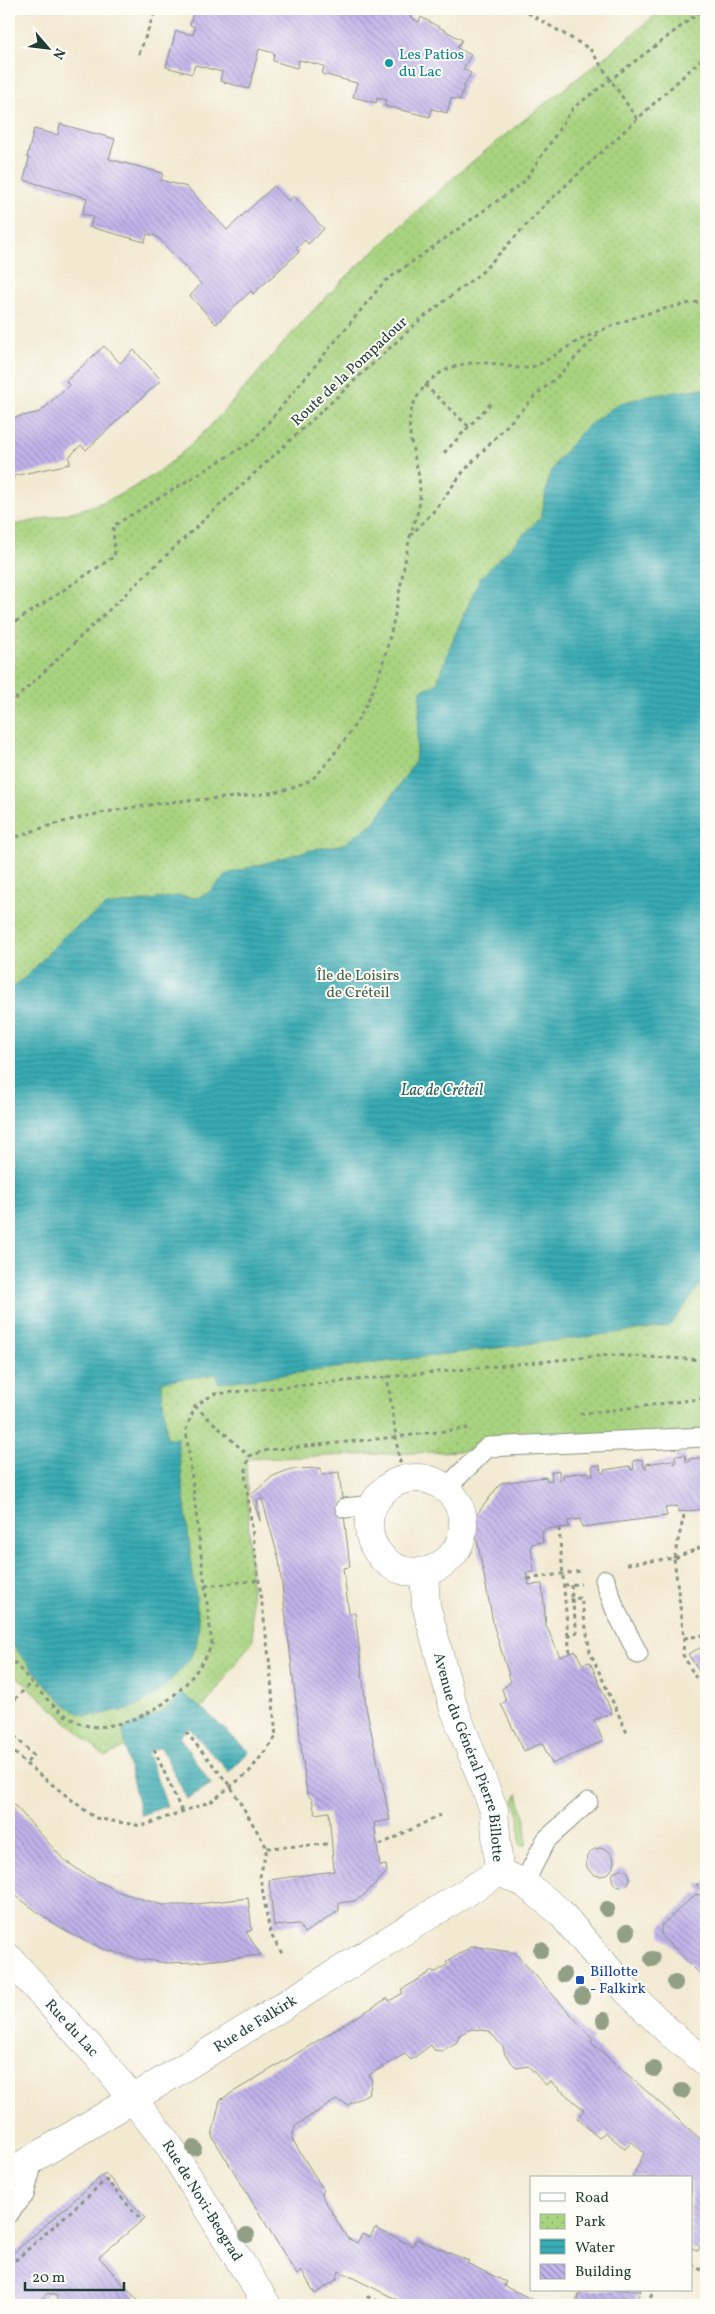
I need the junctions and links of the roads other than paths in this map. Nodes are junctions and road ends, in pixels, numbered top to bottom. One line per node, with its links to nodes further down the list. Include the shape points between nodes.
1 (706, 1437): 2 (lane, via 488,1447)
2 (446, 1488): 4 (street, via 427,1480 407,1478 388,1487 376,1499); 5 (street, via 457,1500 464,1521 462,1537 448,1561)
3 (345, 1508): 4 (lane, via 363,1506)
4 (372, 1509): 5 (street, via 369,1525 372,1541 380,1556 395,1568)
5 (424, 1572): 9 (street, Avenue du Général Pierre Billotte, via 426,1605 453,1706 494,1810)
6 (605, 1580): 7 (lane, via 615,1610)
7 (638, 1654)
8 (588, 1802): 10 (lane, via 546,1840)
9 (499, 1872): 10 (street, Avenue du Général Pierre Billotte); 13 (street, Rue de Falkirk)
10 (524, 1883): 12 (street, Avenue du Général Pierre Billotte, via 559,1911 627,1991)
11 (9, 1958): 13 (street, Rue du Lac)
12 (706, 2062)
13 (133, 2099): 14 (street, Rue de Falkirk); 17 (street, Rue de Novi-Beograd, via 168,2144)
14 (34, 2158): 15 (street, Rue de Falkirk); 16 (lane, via 24,2195)
15 (9, 2173)
16 (9, 2213)
17 (267, 2305)

